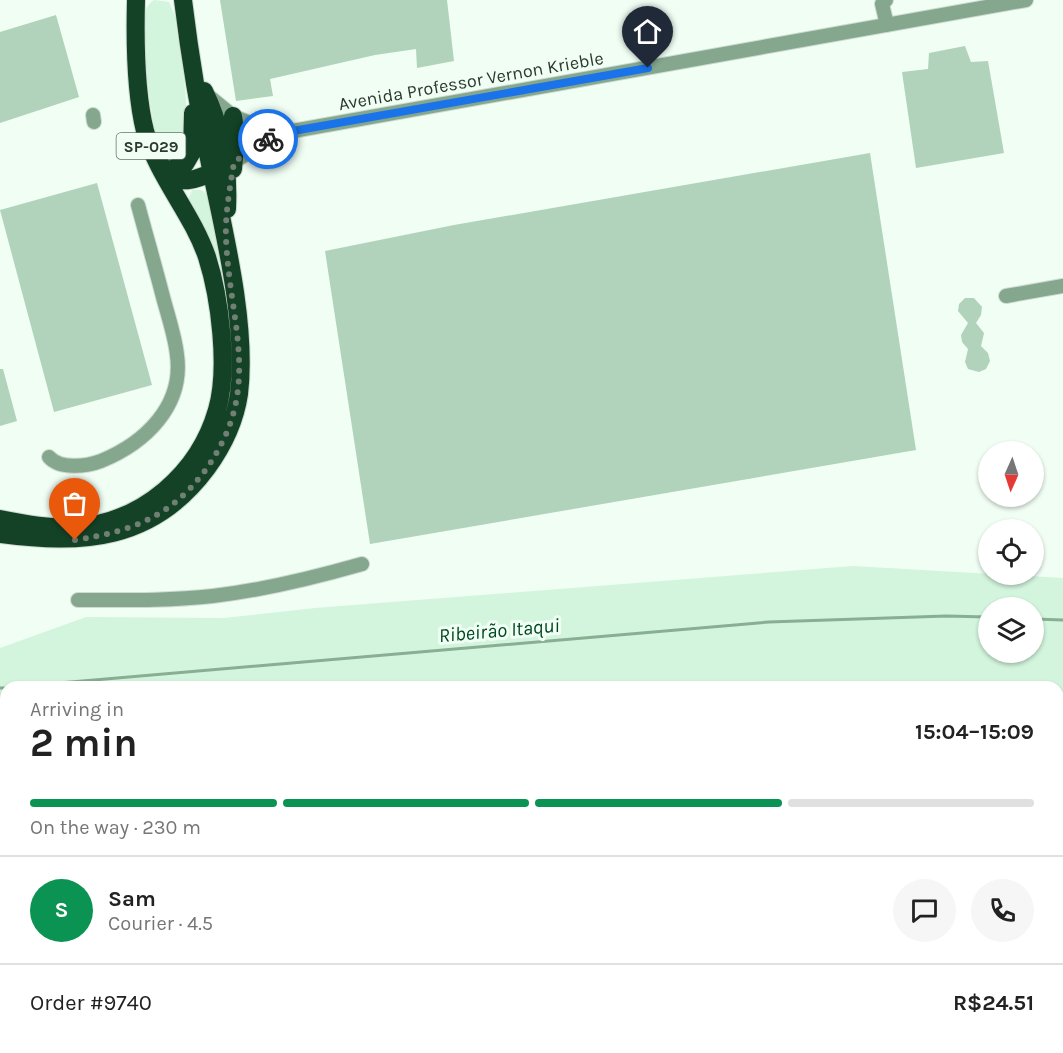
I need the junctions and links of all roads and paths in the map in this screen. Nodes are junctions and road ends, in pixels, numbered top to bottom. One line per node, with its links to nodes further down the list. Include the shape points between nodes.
1 (174, 0): 6 (highway, SP-029)
2 (183, 0): 6 (highway, SP-029)
3 (886, 0): 7 (street, via 882,4)
4 (1026, 0): 7 (street, Avenida Professor Vernon Krieble)
5 (138, 2): 12 (highway, SP-029, via 142,114)
6 (186, 25): 8 (highway, SP-029)
7 (887, 25): 11 (street, Avenida Professor Vernon Krieble)
8 (193, 67): 9 (highway, SP-029); 12 (highway, SP-029, via 192,152 185,164); 13 (highway, SP-029)
9 (206, 94): 10 (street); 13 (highway, SP-029, via 215,116)
10 (233, 116): 11 (street); 13 (highway, SP-029, via 236,128)
11 (276, 134): 13 (street, Avenida Professor Vernon Krieble)
12 (161, 166): 13 (highway, SP-029, via 172,177 183,180); 21 (highway, SP-029, via 193,227 213,279 221,347 218,408 201,449 169,488 126,514 101,524)
13 (224, 167): 15 (highway, SP-029); 15 (highway, SP-029, via 228,201)
14 (138, 205): 18 (street, via 178,355 175,392 152,429 121,452 98,462 76,465 63,465)
15 (226, 239): 22 (highway, SP-029, via 237,319 239,394 232,423 218,453 195,484 170,508 112,534 41,540)
16 (1063, 286): 17 (street)
17 (1006, 296)
18 (50, 457)
19 (0, 509): 21 (highway, SP-029)
20 (0, 519): 21 (highway, SP-029)
21 (78, 527)
22 (0, 534)
23 (362, 564): 24 (street, via 267,588 213,596)
24 (78, 600)

